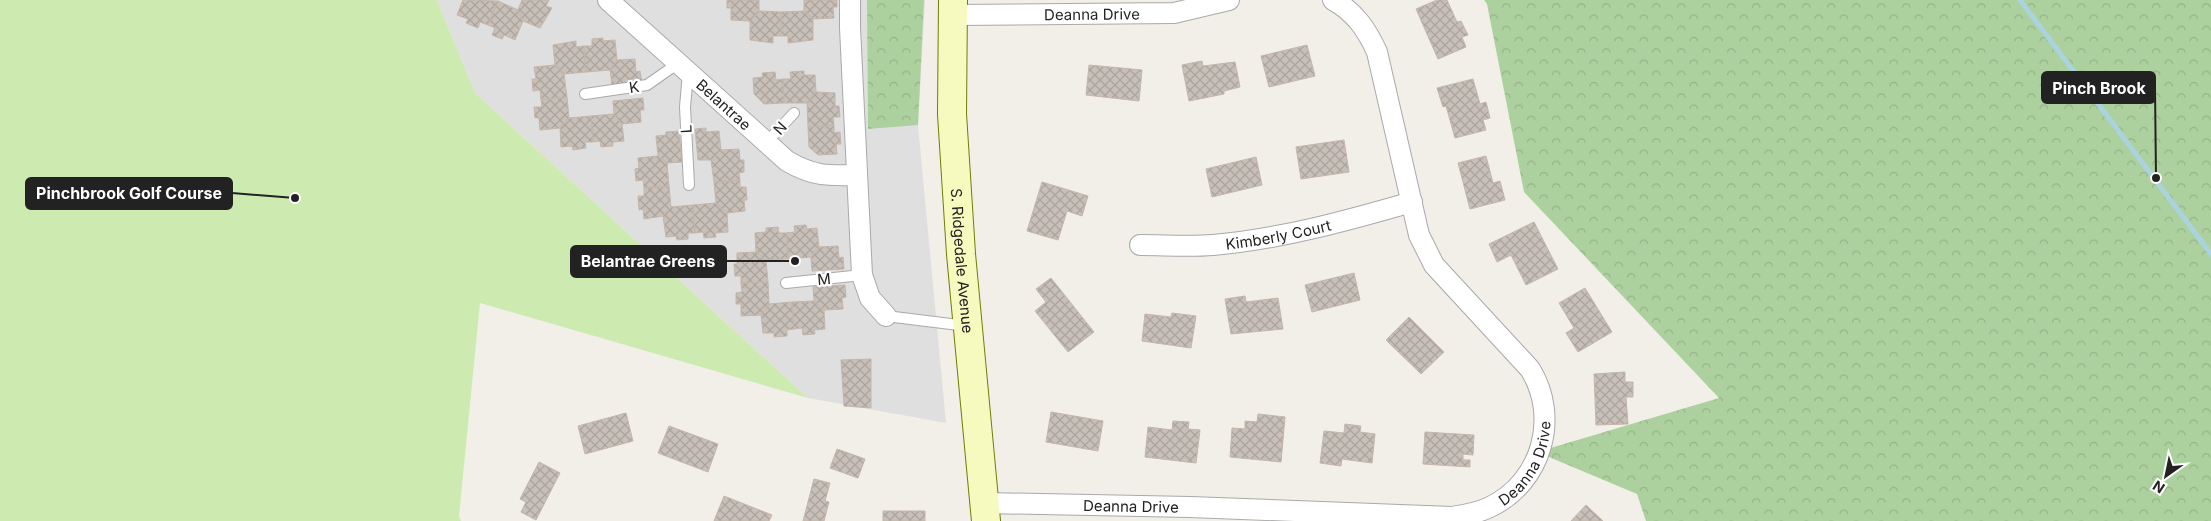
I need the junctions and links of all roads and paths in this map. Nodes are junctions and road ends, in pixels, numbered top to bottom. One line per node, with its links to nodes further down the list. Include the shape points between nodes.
1 (608, 0): 6 (street, Belantrae)
2 (850, 0): 10 (street)
3 (1229, 0): 5 (street, Deanna Drive, via 1174,13)
4 (1333, 0): 12 (street, Deanna Drive, via 1358,18 1377,52)
5 (953, 7): 17 (main road, S. Ridgedale Avenue, via 952,114)
6 (682, 68): 7 (lane, K, via 647,85); 9 (street, Belantrae); 11 (lane, L)
7 (585, 94)
8 (794, 113): 9 (lane, N)
9 (766, 143): 10 (street, Belantrae, via 787,162 804,171 822,176)
10 (856, 175): 14 (street)
11 (689, 185)
12 (1412, 202): 13 (street, Kimberly Court, via 1324,226 1260,239 1211,245); 18 (street, Deanna Drive, via 1419,235 1434,265 1530,369 1542,394 1545,429 1541,448 1532,469 1506,497 1472,514 1452,517 1200,508)
13 (1140, 245)
14 (862, 276): 15 (lane, M); 16 (street, via 870,298)
15 (786, 283)
16 (886, 316): 17 (lane)
17 (968, 326): 18 (main road, S. Ridgedale Avenue)
18 (986, 512)

